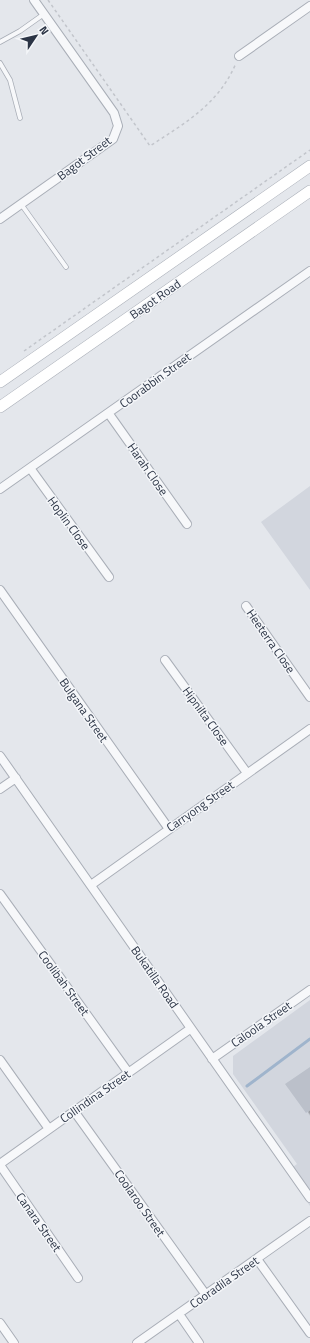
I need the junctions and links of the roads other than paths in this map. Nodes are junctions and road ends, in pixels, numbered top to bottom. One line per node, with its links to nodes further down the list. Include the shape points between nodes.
1 (34, 0): 3 (street, Bagot Street)
2 (310, 6): 5 (street)
3 (44, 14): 4 (lane); 10 (street, Bagot Street, via 114,113 118,126 113,139)
4 (0, 42)
5 (239, 56)
6 (0, 63): 7 (lane, via 10,80)
7 (20, 118)
8 (310, 166): 14 (main road, Bagot Road)
9 (310, 191): 15 (main road, Bagot Road)
10 (21, 204): 11 (street, Bagot Street); 12 (lane)
11 (0, 219)
12 (66, 267)
13 (310, 271): 16 (street, Coorabbin Street)
14 (0, 382)
15 (0, 407)
16 (109, 414): 17 (street, Coorabbin Street); 19 (street, Harah Close)
17 (30, 468): 18 (street, Coorabbin Street); 20 (street, Hoplin Close)
18 (0, 489)
19 (187, 524)
20 (109, 577)
21 (0, 590): 30 (street, Bulgana Street)
22 (246, 606): 24 (street, Heeterra Close)
23 (165, 660): 27 (street, Hipnilta Close)
24 (310, 696)
25 (310, 729): 27 (street, Carryong Street)
26 (0, 756): 28 (street, Bukatilla Road)
27 (247, 773): 30 (street, Carryong Street)
28 (16, 778): 29 (street); 31 (street, Bukatilla Road)
29 (0, 789)
30 (169, 829): 31 (street, Carryong Street)
31 (91, 885): 34 (street, Bukatilla Road)
32 (0, 894): 37 (street, Coolibah Street)
33 (310, 990): 35 (street, Caloola Street)
34 (190, 1029): 35 (street, Bukatilla Road); 37 (street, Collindina Street)
35 (212, 1059): 41 (street, Bukatilla Road)
36 (0, 1060): 39 (street)
37 (128, 1072): 38 (street, Collindina Street)
38 (74, 1110): 39 (street, Collindina Street); 45 (street, Coolaroo Street)
39 (49, 1129): 40 (street, Collindina Street)
40 (0, 1165): 44 (street, Canara Street)
41 (310, 1198)
42 (310, 1221): 43 (street, Cooradila Street)
43 (257, 1259): 45 (street, Cooradila Street); 48 (street)
44 (78, 1278)
45 (206, 1295): 46 (street, Cooradila Street)
46 (178, 1314): 50 (street, Cooradila Street); 51 (street)
47 (0, 1323): 49 (street)
48 (310, 1333)
49 (14, 1343)
50 (137, 1343)
51 (199, 1343)

